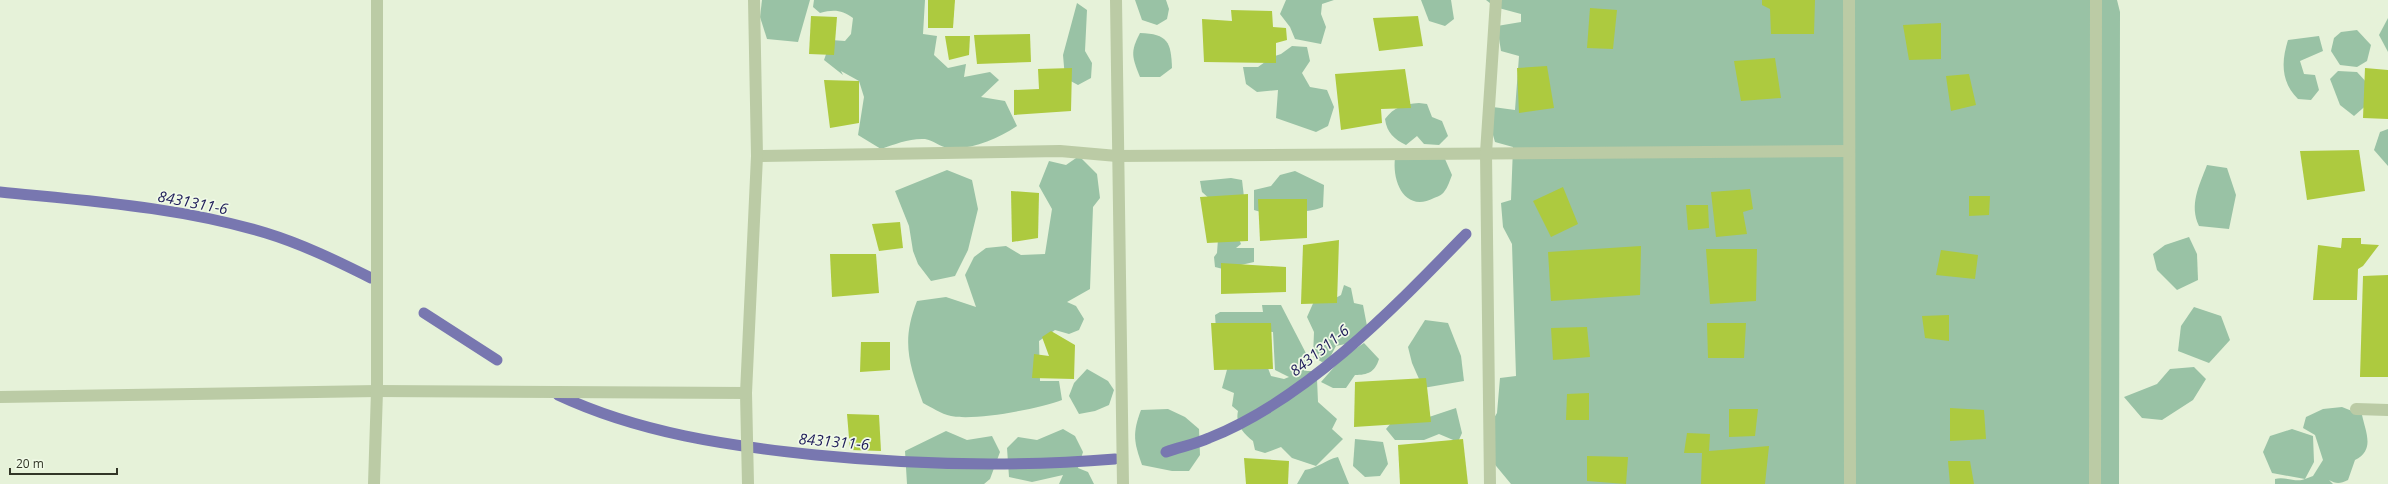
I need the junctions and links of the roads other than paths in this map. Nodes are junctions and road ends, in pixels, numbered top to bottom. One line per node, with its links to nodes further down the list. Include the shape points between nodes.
1 (377, 0): 11 (street)
2 (754, 0): 9 (street)
3 (1116, 0): 10 (street)
4 (1496, 0): 8 (street)
5 (1850, 0): 7 (street)
6 (2096, 0): 21 (street)
7 (1849, 151): 8 (street); 20 (street)
8 (1486, 153): 10 (street); 19 (street)
9 (757, 156): 10 (street, via 1060,151); 12 (street)
10 (1118, 156): 18 (street)
11 (377, 391): 12 (street); 13 (street); 16 (street)
12 (746, 394): 17 (street)
13 (0, 397)
14 (2356, 409): 15 (street)
15 (2388, 410)
16 (374, 484)
17 (748, 484)
18 (1123, 484)
19 (1490, 484)
20 (1850, 484)
21 (2095, 484)

